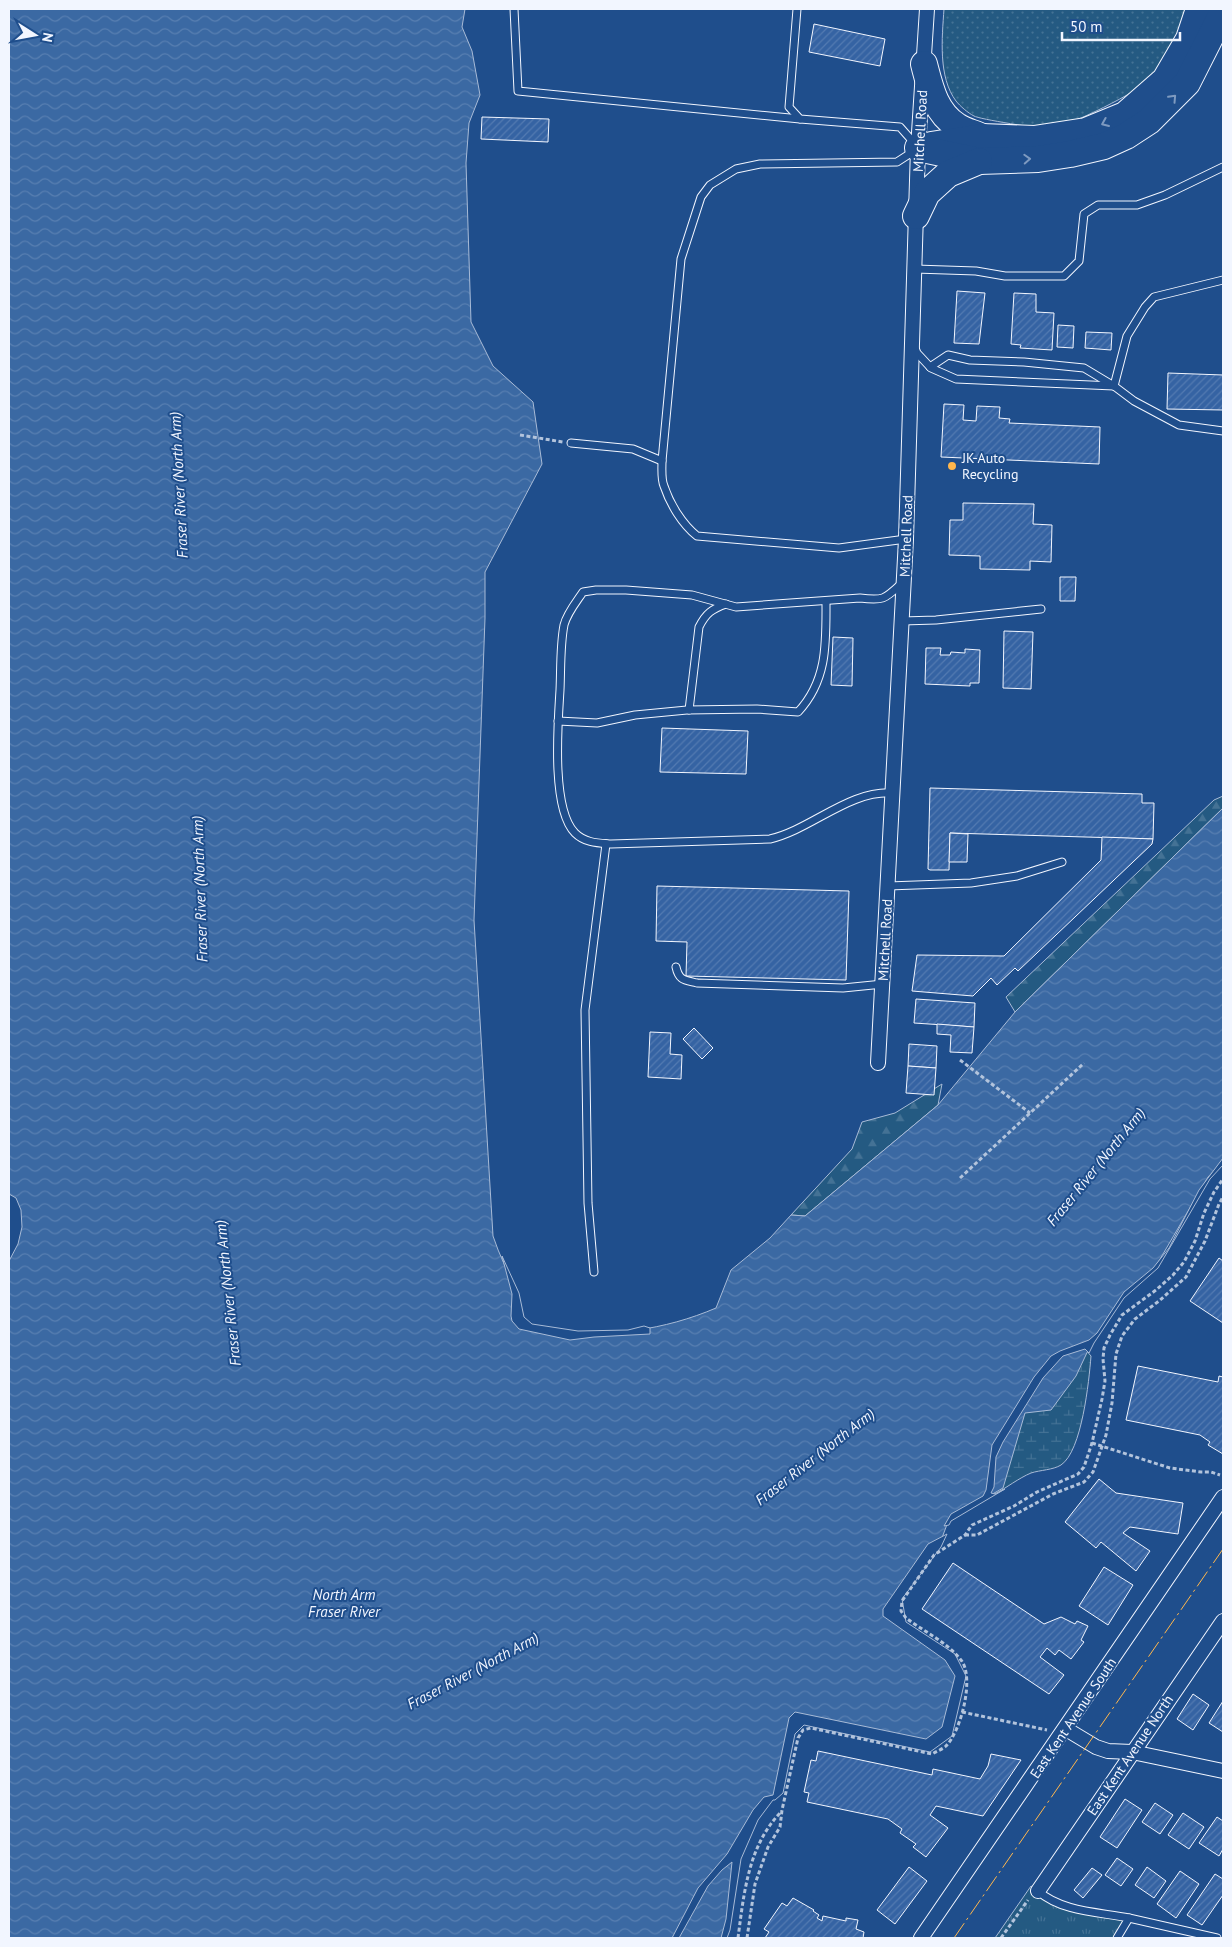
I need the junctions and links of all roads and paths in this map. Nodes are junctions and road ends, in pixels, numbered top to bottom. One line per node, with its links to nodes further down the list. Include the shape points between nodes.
1 (514, 9): 7 (lane, via 518,91)
2 (797, 9): 7 (lane, via 789,107)
3 (927, 9): 6 (street, Mitchell Road)
4 (1199, 9): 9 (highway, one-way to 9, via 1189,39 1166,80 1125,115 1086,131)
5 (1223, 12): 9 (highway, one-way to 5, via 1038,159 1104,146 1126,136 1149,120 1187,83)
6 (924, 64): 8 (street, Mitchell Road); 9 (highway, via 934,98 943,114)
7 (800, 119): 8 (lane, via 900,127)
8 (918, 148): 9 (highway); 11 (street, Mitchell Road); 20 (lane, via 897,162 760,164 736,169 710,184 701,197 681,259)
9 (980, 149): 11 (highway, via 927,193)
10 (1223, 167): 12 (lane, via 1137,205 1098,205 1084,214 1079,261 1064,276 1005,276 976,271)
11 (916, 216): 12 (street, Mitchell Road)
12 (915, 269): 14 (street, Mitchell Road)
13 (1223, 280): 16 (lane, via 1154,297 1127,336)
14 (912, 343): 15 (lane); 21 (street, Mitchell Road)
15 (930, 367): 16 (lane, via 956,379); 16 (lane, via 948,355 970,360 1084,368)
16 (1114, 386): 17 (lane, via 1179,426)
17 (1223, 431)
18 (520, 435): 19 (path)
19 (571, 443): 20 (lane, via 633,449)
20 (662, 461): 21 (lane, via 663,484 678,514 696,536 839,548)
21 (906, 540): 22 (street, Mitchell Road)
22 (904, 581): 23 (lane, via 885,598); 26 (street, Mitchell Road)
23 (826, 601): 24 (lane, via 736,607); 27 (lane, via 826,646 820,674 810,700 798,712)
24 (726, 604): 27 (lane, via 711,609 699,627); 28 (lane, via 692,595 626,590 583,592 565,623)
25 (1041, 609): 26 (lane)
26 (902, 620): 29 (street, Mitchell Road)
27 (689, 710): 28 (lane, via 597,722)
28 (558, 721): 30 (lane, via 559,785 568,822 584,839)
29 (893, 794): 30 (lane, via 864,796 787,835 770,839); 32 (street, Mitchell Road)
30 (606, 844): 42 (lane, via 585,1010 588,1203)
31 (1062, 862): 32 (lane, via 1016,876 971,883)
32 (888, 886): 34 (street, Mitchell Road)
33 (676, 967): 34 (lane, via 684,980 697,982 843,988)
34 (883, 984): 36 (street, Mitchell Road)
35 (960, 1060): 38 (path)
36 (878, 1063)
37 (1084, 1063): 38 (path)
38 (1030, 1114): 39 (path)
39 (960, 1178)
40 (1223, 1179): 43 (path, via 1204,1213 1184,1262 1173,1276 1122,1315 1110,1335 1104,1348 1105,1381)
41 (1223, 1197): 44 (path, via 1186,1277 1136,1319 1122,1336 1116,1354 1112,1403)
42 (594, 1272)
43 (1092, 1443): 44 (path); 47 (path, via 1084,1467 1078,1474 972,1525)
44 (1103, 1447): 45 (path, via 1170,1468); 47 (path, via 1093,1472 1084,1482 1053,1494 977,1535)
45 (1220, 1475)
46 (1223, 1497): 50 (street, East Kent Avenue South)
47 (965, 1535): 49 (path, via 934,1555 902,1601 901,1611 962,1661 968,1673)
48 (1223, 1621): 52 (street, East Kent Avenue North)
49 (962, 1712): 51 (path); 54 (path, via 946,1747 932,1754 811,1728 803,1730 798,1738)
50 (1066, 1729): 52 (street, via 1096,1748); 60 (street, East Kent Avenue South)
51 (1046, 1730)
52 (1132, 1752): 53 (street); 55 (street, East Kent Avenue North)
53 (1223, 1771)
54 (782, 1810): 58 (path, via 756,1848 743,1896); 59 (path, via 780,1827 768,1848 755,1884)
55 (1038, 1891): 57 (lane, via 1064,1906)
56 (1027, 1900): 61 (path)
57 (1129, 1918): 62 (lane); 63 (lane)
58 (738, 1938)
59 (747, 1938)
60 (921, 1938)
61 (1001, 1938)
62 (1117, 1938)
63 (1217, 1938)

